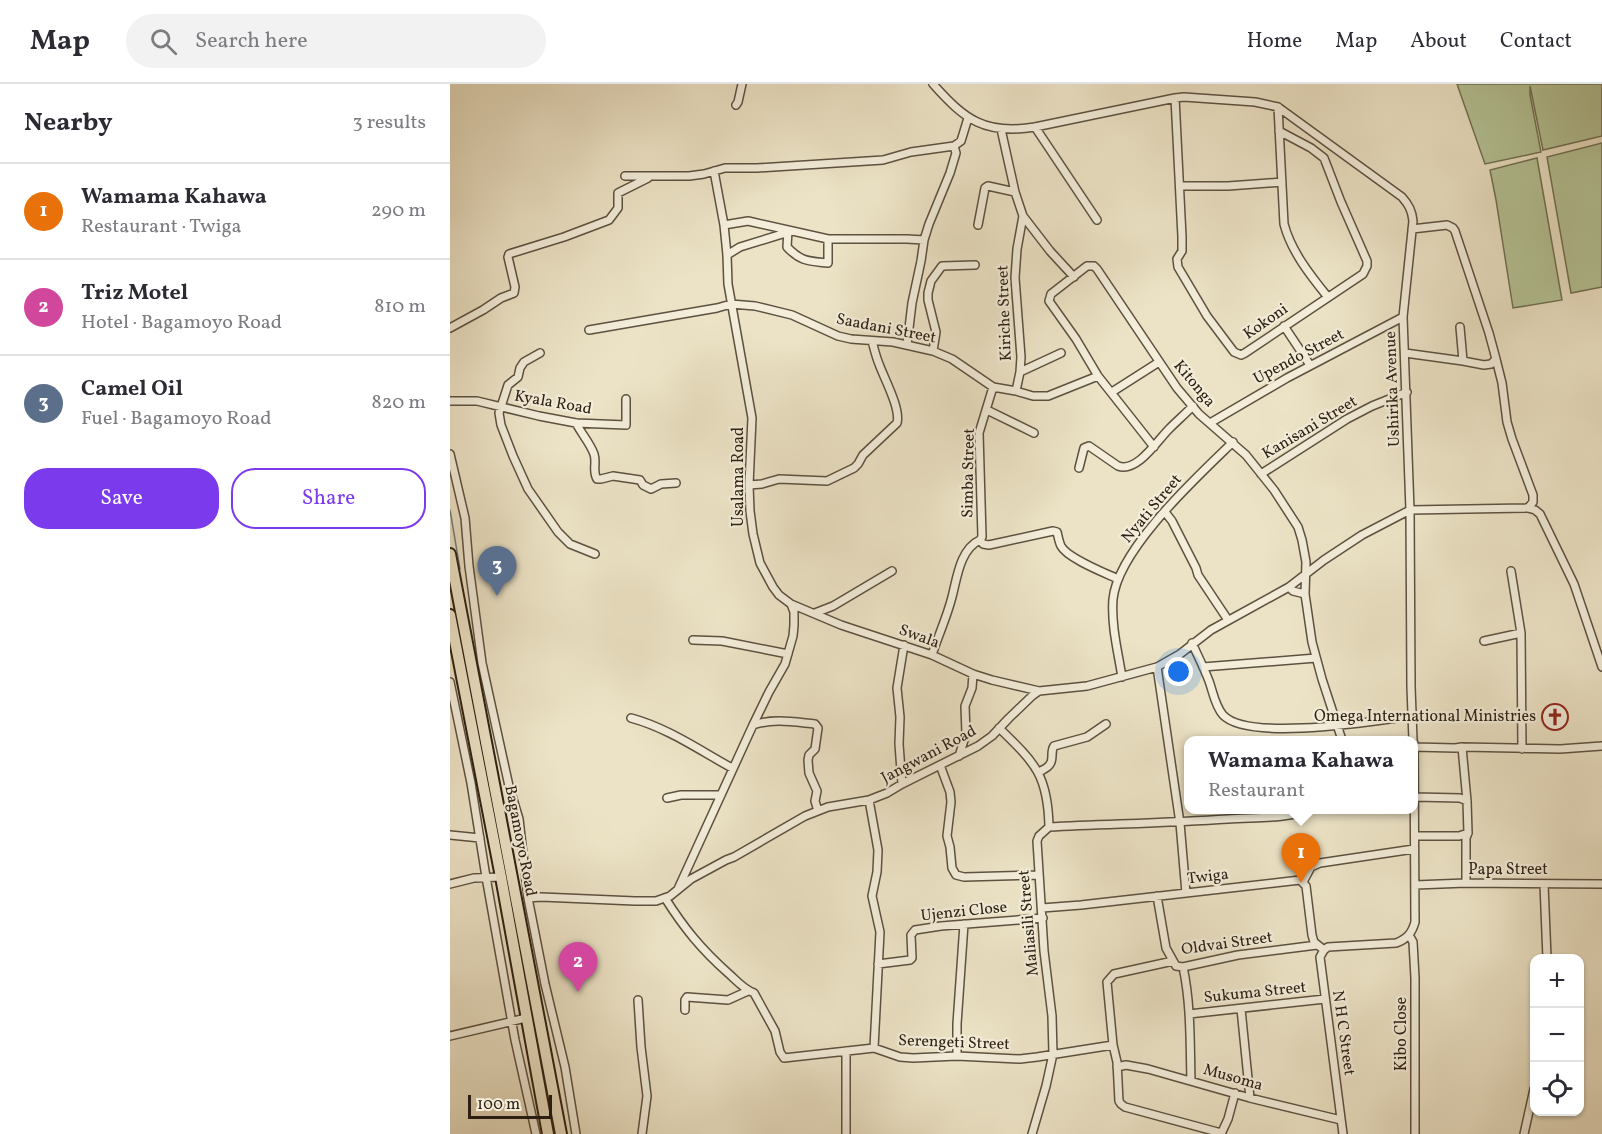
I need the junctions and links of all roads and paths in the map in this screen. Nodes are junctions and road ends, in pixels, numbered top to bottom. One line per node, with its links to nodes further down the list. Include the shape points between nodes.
1 (742, 84): 4 (street)
2 (933, 84): 6 (street)
3 (1174, 98): 5 (street, via 1255,102); 7 (street); 15 (street, Kokoni)
4 (736, 105)
5 (1276, 107): 9 (street); 21 (street, Ushirika Avenue, via 1402,197 1412,213)
6 (968, 118): 8 (street); 10 (street, via 961,141)
7 (1035, 127): 8 (street); 18 (street)
8 (1001, 129): 16 (street, Kiriche Street)
9 (1280, 131): 14 (street); 29 (street, Kokoni, via 1324,158 1366,261 1363,274)
10 (954, 146): 11 (street, via 883,160); 25 (street, via 956,153 950,173)
11 (714, 171): 13 (street); 19 (street, Usalama Road)
12 (625, 176): 13 (street)
13 (649, 177): 34 (street, via 618,193 618,208 609,220 509,254 514,293)
14 (1282, 182): 15 (street); 29 (street, via 1286,232)
15 (1180, 186): 32 (street, Kokoni, via 1182,251 1178,267 1207,316 1234,352 1241,355)
16 (1015, 192): 17 (street, Kiriche Street); 20 (street, via 985,188)
17 (1023, 216): 28 (street); 46 (street, Kiriche Street, via 1015,278)
18 (1097, 220)
19 (724, 225): 23 (street, via 748,221); 26 (street, Usalama Road)
20 (978, 225)
21 (1412, 229): 31 (street, Ushirika Avenue); 42 (street, via 1447,225 1455,231)
22 (788, 231): 23 (street); 24 (street, via 787,247 802,260 828,263); 26 (street)
23 (797, 231): 24 (street)
24 (828, 238): 25 (street)
25 (924, 240): 37 (street)
26 (727, 255): 30 (street, Usalama Road)
27 (975, 265): 38 (street, via 942,266 931,281 928,300 936,332)
28 (1074, 277): 44 (street, Kitonga, via 1087,266 1094,266); 47 (street, Kitonga, via 1051,294 1049,301)
29 (1327, 296): 32 (street, Kokoni)
30 (731, 304): 35 (street, Saadani Street); 36 (street, Saadani Street, via 792,315 838,336); 66 (street, Usalama Road, via 752,418)
31 (1403, 317): 41 (street, Ushirika Avenue); 45 (street, Upendo Street)
32 (1284, 326): 45 (street)
33 (1460, 327): 43 (street)
34 (450, 328)
35 (589, 330)
36 (872, 341): 37 (street, Saadani Street); 66 (street, via 890,388 897,423 854,468 833,479 779,479)
37 (906, 345): 38 (street, Saadani Street)
38 (933, 351): 48 (street, Saadani Street)
39 (540, 353): 55 (street, via 522,365 518,377 508,385)
40 (1061, 353): 46 (street)
41 (1405, 353): 43 (street); 50 (street, Ushirika Avenue)
42 (1496, 359): 43 (street, via 1484,365); 67 (street, via 1507,422 1534,499)
43 (1463, 361)
44 (1159, 362): 51 (street); 54 (street, Kitonga)
45 (1310, 365): 58 (street, Upendo Street)
46 (1020, 372): 49 (street, Kiriche Street)
47 (1098, 376): 49 (street, Saadani Street, via 1048,396); 51 (street, Kitonga)
48 (993, 387): 49 (street, Saadani Street); 56 (street, Simba Street)
49 (1016, 390)
50 (1407, 392): 64 (street, Kanisani Street, via 1347,419); 68 (street, Ushirika Avenue)
51 (1112, 393): 61 (street, Kitonga)
52 (626, 399): 57 (street, Kyala Road, via 626,425)
53 (450, 401): 55 (street, Kyala Road, via 477,401)
54 (1194, 406): 58 (street, Kitonga); 61 (street)
55 (500, 407): 57 (street, Kyala Road); 73 (street, via 501,425 528,489 564,539)
56 (987, 410): 59 (street); 71 (street, Simba Street, via 979,433 982,534)
57 (576, 423): 65 (street, via 594,452 597,479 612,476 640,480 651,489)
58 (1210, 423): 60 (street, Kitonga)
59 (1034, 433)
60 (1233, 442): 64 (street, Kitonga); 69 (street, Nyati Street)
61 (1154, 447): 63 (street, via 1125,468 1089,446 1084,448)
62 (450, 454): 143 (street, via 465,518 482,663 519,819)
63 (1079, 468)
64 (1261, 474): 76 (street, Kitonga, via 1298,527 1305,552)
65 (676, 483)
66 (749, 485): 80 (street, Usalama Road, via 760,563 779,595)
67 (1528, 508): 68 (street); 94 (street, via 1540,514 1566,566)
68 (1410, 510): 76 (street, via 1362,535); 99 (street, Ushirika Avenue)
69 (1165, 512): 77 (street, Nyati Street, via 1142,539); 83 (street, via 1198,575)
70 (963, 542): 71 (street)
71 (977, 542): 77 (street, via 989,545 1057,532 1061,547); 90 (street, Simba Street, via 965,555 956,576)
72 (450, 554): 176 (highway, Bagamoyo Road)
73 (595, 554)
74 (892, 571): 81 (street)
75 (1511, 571): 84 (street)
76 (1305, 574): 78 (street); 79 (street, Kitonga)
77 (1118, 579): 96 (street, Nyati Street, via 1113,619)
78 (1289, 587): 79 (street); 83 (street)
79 (1305, 594): 91 (street, Kitonga)
80 (791, 604): 81 (street, Swala); 89 (street, via 794,625)
81 (815, 613): 88 (street, Swala)
82 (450, 615): 133 (highway, Bagamoyo Road)
83 (1228, 620): 87 (street)
84 (1521, 633): 86 (street); 110 (street)
85 (693, 640): 89 (street, via 722,641)
86 (1484, 641)
87 (1192, 643): 92 (street); 93 (street)
88 (904, 645): 90 (street, Swala); 115 (street, via 897,688)
89 (788, 654): 102 (street)
90 (932, 655): 95 (street, Swala)
91 (1316, 658): 93 (street); 103 (street, Kitonga)
92 (1157, 667): 96 (street); 124 (street)
93 (1203, 667): 103 (street, via 1217,707 1230,721 1250,727 1295,729)
94 (1602, 667)
95 (973, 674): 98 (street, Swala); 111 (street, via 965,706 966,734)
96 (1122, 677): 98 (street, via 1087,686)
97 (450, 682): 129 (street)
98 (1039, 691): 104 (street, Jangwani Road)
99 (1412, 716): 103 (street); 106 (street, Ushirika Avenue)
100 (631, 718): 113 (street, via 667,731)
101 (1106, 724): 114 (street, via 1087,737 1054,746 1050,765)
102 (753, 725): 113 (street); 121 (street, via 773,721 815,724 815,749 808,760)
103 (1338, 725): 105 (street, Kitonga)
104 (999, 728): 111 (street, Jangwani Road); 114 (street, Maliasili Street)
105 (1341, 736)
106 (1413, 736)
107 (1418, 743): 109 (street)
108 (1602, 746): 110 (street)
109 (1462, 747): 110 (street); 120 (street)
110 (1522, 748)
111 (959, 756): 112 (street, Jangwani Road)
112 (940, 765): 115 (street, Jangwani Road); 131 (street, via 950,792 947,836 956,875)
113 (732, 768): 116 (street)
114 (1039, 772): 125 (street, Maliasili Street, via 1049,806)
115 (902, 783): 119 (street, Jangwani Road)
116 (721, 795): 118 (street); 140 (street)
117 (1418, 796): 120 (street)
118 (667, 798)
119 (869, 800): 121 (street, Jangwani Road); 152 (street, via 878,850 872,896 880,932)
120 (1467, 801): 126 (street)
121 (818, 811): 140 (street, Jangwani Road, via 691,879)
122 (1287, 814): 124 (street)
123 (1415, 814): 128 (street, Ushirika Avenue)
124 (1180, 823): 125 (street); 141 (street)
125 (1049, 827): 131 (street, Maliasili Street, via 1037,842)
126 (1468, 833): 128 (street); 135 (street)
127 (450, 835): 129 (street)
128 (1415, 836): 130 (street, Ushirika Avenue)
129 (480, 838): 132 (street)
130 (1414, 849): 134 (street, via 1320,863 1311,867); 139 (street, Ushirika Avenue)
131 (1038, 875): 145 (street, Maliasili Street)
132 (486, 877): 133 (street); 136 (street); 161 (street)
133 (501, 877): 160 (highway, Bagamoyo Road)
134 (1303, 882): 141 (street, Twiga); 149 (street, via 1312,935)
135 (1466, 883): 137 (street, Papa Street); 139 (street, Papa Street)
136 (450, 884)
137 (1544, 884): 138 (street, Papa Street); 150 (street)
138 (1602, 884)
139 (1414, 885): 148 (street, Ushirika Avenue, via 1415,922)
140 (677, 891): 144 (street, Jangwani Road)
141 (1186, 893): 142 (street, Twiga)
142 (1157, 896): 145 (street, Twiga); 151 (street, Oldvai Street, via 1166,948)
143 (528, 898): 144 (street, Jangwani Road); 177 (street)
144 (665, 898): 154 (street, Serengeti Street, via 699,945)
145 (1042, 908): 146 (street, Maliasili Street)
146 (1043, 918): 147 (street, Ujenzi Close); 166 (street, Maliasili Street)
147 (964, 924): 152 (street, Ujenzi Close, via 915,930 911,935 910,960); 167 (street)
148 (1409, 935): 149 (street, via 1396,943); 183 (street, Kibo Close, via 1415,978)
149 (1321, 947): 153 (street, Oldvai Street, via 1238,955); 155 (street, N H C Street)
150 (1547, 954)
151 (1173, 961): 153 (street, Oldvai Street); 163 (street, via 1114,974 1109,979)
152 (878, 964): 164 (street)
153 (1184, 967): 159 (street)
154 (748, 991): 158 (street, via 728,1000 687,997); 165 (street, Serengeti Street, via 754,993 775,1031 784,1058)
155 (1324, 999): 157 (street, Sukuma Street); 173 (street, N H C Street)
156 (638, 1000): 178 (street, via 647,1093)
157 (1241, 1009): 159 (street, Sukuma Street); 171 (street)
158 (685, 1010)
159 (1189, 1014): 169 (street)
160 (526, 1018): 161 (street); 175 (highway, Bagamoyo Road)
161 (511, 1021): 162 (street); 174 (street)
162 (450, 1036)
163 (1113, 1045): 166 (street, Serengeti Street); 168 (street)
164 (874, 1048): 165 (street, Serengeti Street); 167 (street, Serengeti Street, via 900,1057)
165 (846, 1051): 179 (street)
166 (1053, 1054): 167 (street, Serengeti Street, via 1020,1059); 180 (street, Maliasili Street)
167 (957, 1056)
168 (1117, 1067): 169 (street, Musoma, via 1137,1067); 181 (street, via 1122,1106)
169 (1191, 1081): 170 (street, Musoma)
170 (1235, 1093): 171 (street, Musoma); 181 (street)
171 (1250, 1098): 173 (street, Musoma)
172 (1530, 1107): 184 (street)
173 (1341, 1120): 182 (street, N H C Street)
174 (536, 1134)
175 (548, 1134)
176 (561, 1134)
177 (576, 1134)
178 (642, 1134)
179 (846, 1134)
180 (1032, 1134)
181 (1221, 1134)
182 (1343, 1134)
183 (1415, 1134)
184 (1524, 1134)

